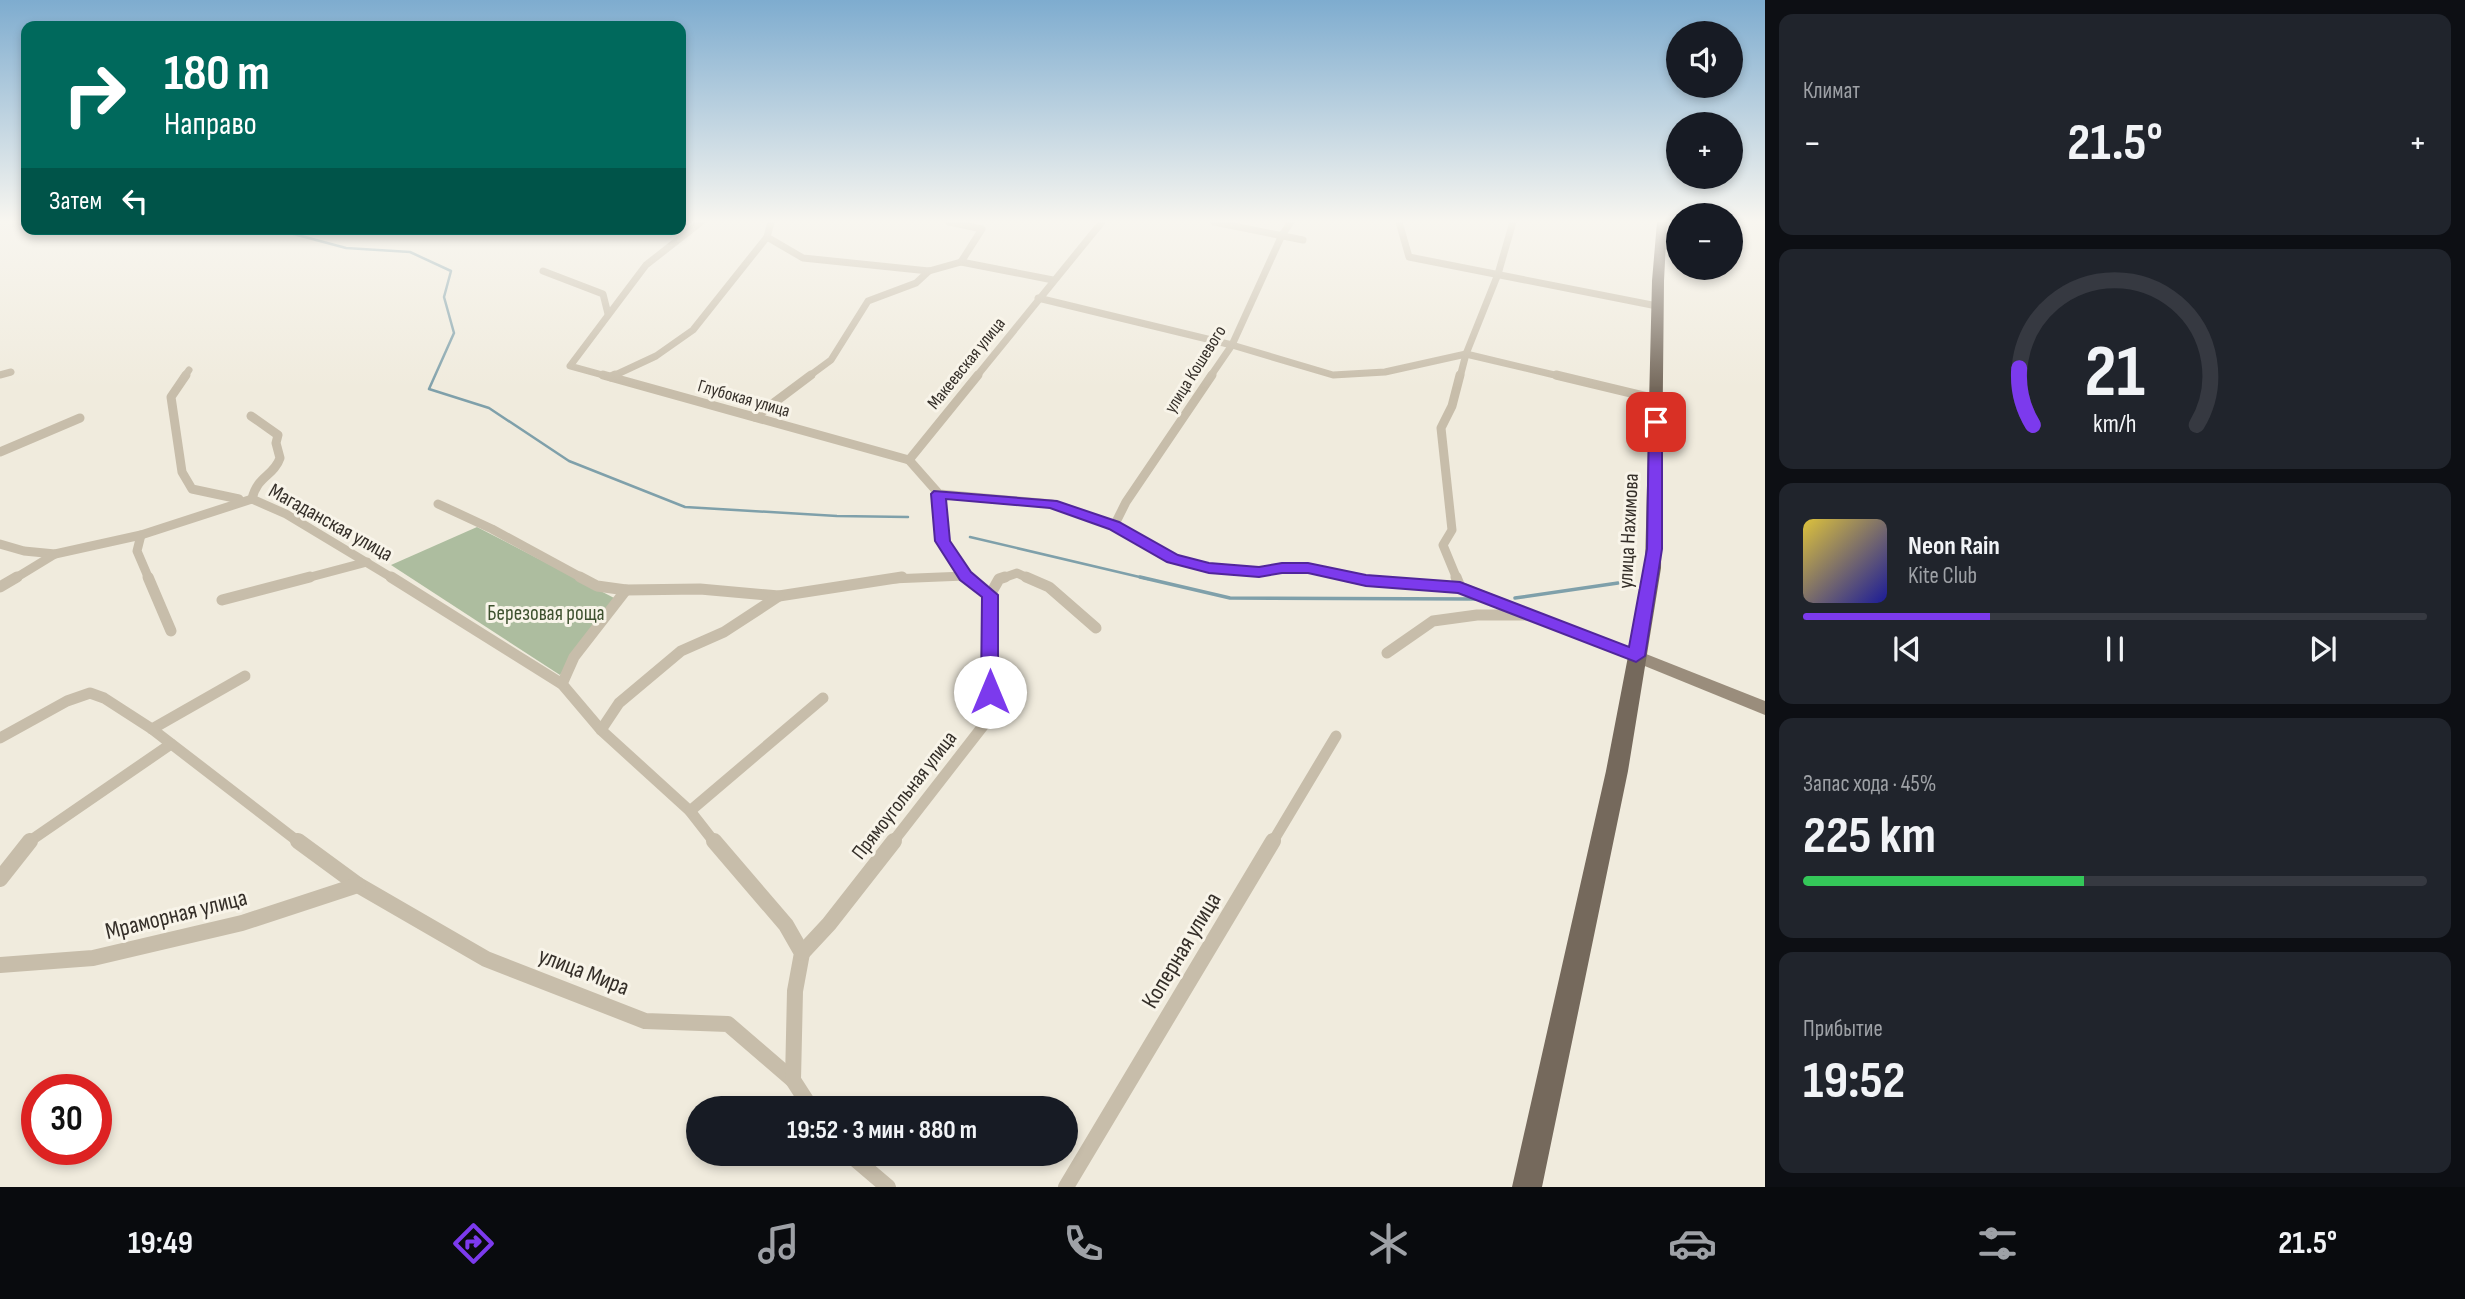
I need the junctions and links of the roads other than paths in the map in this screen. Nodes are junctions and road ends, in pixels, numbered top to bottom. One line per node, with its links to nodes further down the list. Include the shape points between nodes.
1 (560, 277): 13 (street)
2 (636, 277): 12 (street)
3 (734, 277): 22 (street, via 693,330 656,356)
4 (922, 277): 25 (street, via 868,300 831,360)
5 (1040, 277): 11 (street)
6 (1055, 277): 11 (street, Макеевская улица)
7 (1263, 277): 17 (street, улица Кошевого)
8 (1496, 277): 18 (street)
9 (1514, 277): 15 (street)
10 (1659, 277): 15 (main road, улица Нахимова)
11 (1053, 280): 14 (street, Макеевская улица)
12 (623, 293): 13 (street); 16 (street)
13 (603, 294): 16 (street)
14 (1038, 298): 17 (street); 28 (street, Макеевская улица)
15 (1657, 306): 23 (main road, улица Нахимова)
16 (608, 314): 22 (street, Глубокая улица, via 570,366)
17 (1232, 345): 18 (street, via 1333,375 1385,372); 32 (street, улица Кошевого)
18 (1466, 354): 23 (street); 39 (street, via 1441,428 1452,530 1443,545)
19 (189, 370): 30 (street, via 171,397 182,472 192,489)
20 (10, 372): 21 (street)
21 (0, 375)
22 (611, 377): 25 (street, Глубокая улица)
23 (1656, 399): 48 (main road, улица Нахимова, via 1654,549)
24 (251, 416): 30 (street, via 278,435 281,454 278,466)
25 (755, 417): 28 (street, Глубокая улица)
26 (80, 418): 27 (street)
27 (0, 452)
28 (909, 460): 29 (street)
29 (939, 494): 32 (street, via 1052,504); 37 (street, via 943,541)
30 (247, 500): 33 (street, Магаданская улица); 36 (street, Магаданская улица, via 286,514)
31 (439, 504): 40 (street, via 597,586)
32 (1114, 526): 39 (street, via 1172,559 1209,568 1259,572 1308,568 1366,581)
33 (141, 535): 35 (street, Магаданская улица); 46 (street, via 137,551)
34 (0, 544): 35 (street, Магаданская улица)
35 (55, 554): 38 (street)
36 (367, 562): 43 (street); 50 (street, Магаданская улица)
37 (965, 576): 41 (street); 42 (street, via 908,576)
38 (0, 587)
39 (1460, 587): 44 (street)
40 (626, 590): 42 (street, via 700,589); 50 (street, via 574,657)
41 (990, 595): 45 (street, via 999,579 1017,573 1049,587); 61 (street, Прямоугольная улица, via 990,717)
42 (779, 596): 54 (street, via 724,632 681,651 619,703)
43 (222, 600)
44 (1529, 615): 47 (street, via 1433,621); 48 (street)
45 (1096, 628)
46 (171, 631)
47 (1387, 653)
48 (1636, 656): 52 (street); 68 (main road, улица Нахимова, via 1618,771)
49 (245, 676): 53 (street)
50 (562, 684): 54 (street, Магаданская улица)
51 (823, 698): 58 (street)
52 (1765, 708)
53 (152, 729): 56 (street, улица Мира, via 90,693); 57 (street, улица Мира)
54 (601, 730): 58 (street)
55 (1336, 736): 67 (street, Коперная улица)
56 (0, 738)
57 (171, 744): 59 (street, via 25,844); 60 (street, улица Мира)
58 (691, 811): 61 (street, via 786,925)
59 (0, 879)
60 (358, 885): 62 (street, Мраморная улица, via 242,923 93,958); 63 (street, улица Мира, via 486,959 645,1021 728,1024)
61 (802, 953): 63 (street, via 795,991)
62 (0, 965)
63 (793, 1080): 64 (street, улица Мира)
64 (803, 1096)
65 (863, 1166): 66 (street)
66 (888, 1187)
67 (1066, 1187)
68 (1527, 1187)

